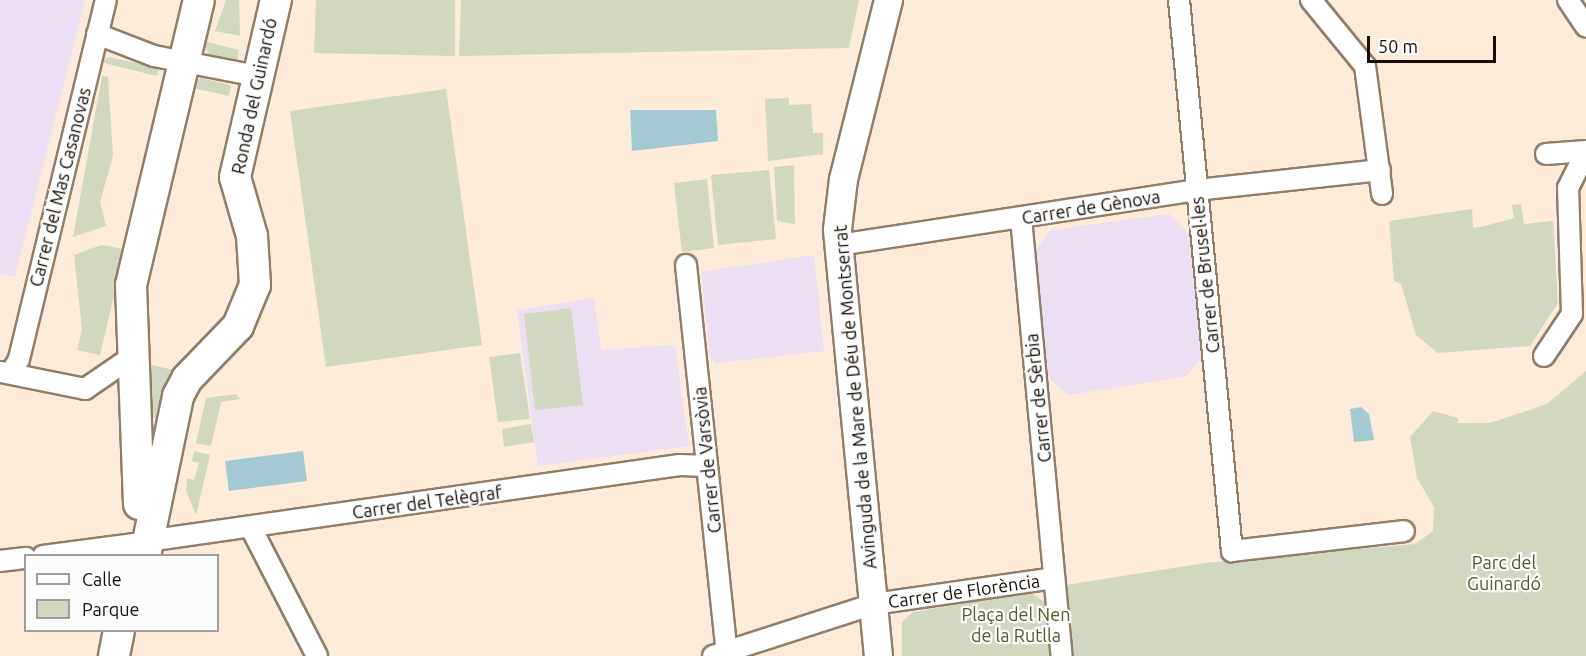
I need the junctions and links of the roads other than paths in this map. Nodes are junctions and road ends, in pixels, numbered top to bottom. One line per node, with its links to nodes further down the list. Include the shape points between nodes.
1 (106, 0): 9 (street, Carrer del Mas Casanovas)
2 (199, 0): 10 (main road)
3 (276, 0): 11 (main road, Ronda del Guinardó)
4 (888, 0): 18 (street, Avinguda de la Mare de Déu de Montserrat, via 843,179)
5 (1179, 0): 15 (street, Carrer de Brusel·les)
6 (1311, 0): 14 (street, via 1365,66)
7 (1568, 0): 8 (street)
8 (1586, 27)
9 (97, 34): 10 (street, via 112,44); 22 (street, Carrer del Mas Casanovas, via 19,359)
10 (186, 59): 11 (street); 20 (main road, via 131,285)
11 (257, 76): 26 (main road, Ronda del Guinardó, via 235,177 252,236 255,285 237,326 178,396)
12 (1586, 152): 13 (street); 21 (street, via 1568,188 1572,314)
13 (1546, 154)
14 (1380, 170): 15 (street, Carrer de Gènova); 16 (street)
15 (1196, 190): 17 (street, Carrer de Gènova); 25 (street, Carrer de Brusel·les, via 1232,551)
16 (1382, 194)
17 (1021, 218): 18 (street, Carrer de Gènova); 30 (street, Carrer de Sèrbia)
18 (838, 245): 31 (street, Avinguda de la Mare de Déu de Montserrat)
19 (686, 265): 23 (street, Carrer de Varsòvia)
20 (133, 356): 22 (street, via 85,389); 26 (main road, via 142,476)
21 (1544, 356)
22 (6, 372)
23 (707, 466): 24 (street, Carrer del Telègraf, via 680,465); 34 (street, Carrer de Varsòvia)
24 (250, 528): 26 (street, Carrer del Telègraf); 37 (street)
25 (1404, 531)
26 (139, 549): 27 (street, Carrer del Telègraf)
27 (59, 554)
28 (24, 558): 29 (street)
29 (0, 561)
30 (1054, 578): 31 (street, Carrer de Florència); 39 (street, Carrer de Sèrbia)
31 (874, 604): 34 (street, Carrer de Florència); 38 (street, Avinguda de la Mare de Déu de Montserrat)
32 (119, 632): 35 (main road)
33 (133, 632): 36 (main road)
34 (722, 654)
35 (114, 656)
36 (129, 656)
37 (317, 656)
38 (879, 656)
39 (1062, 656)

